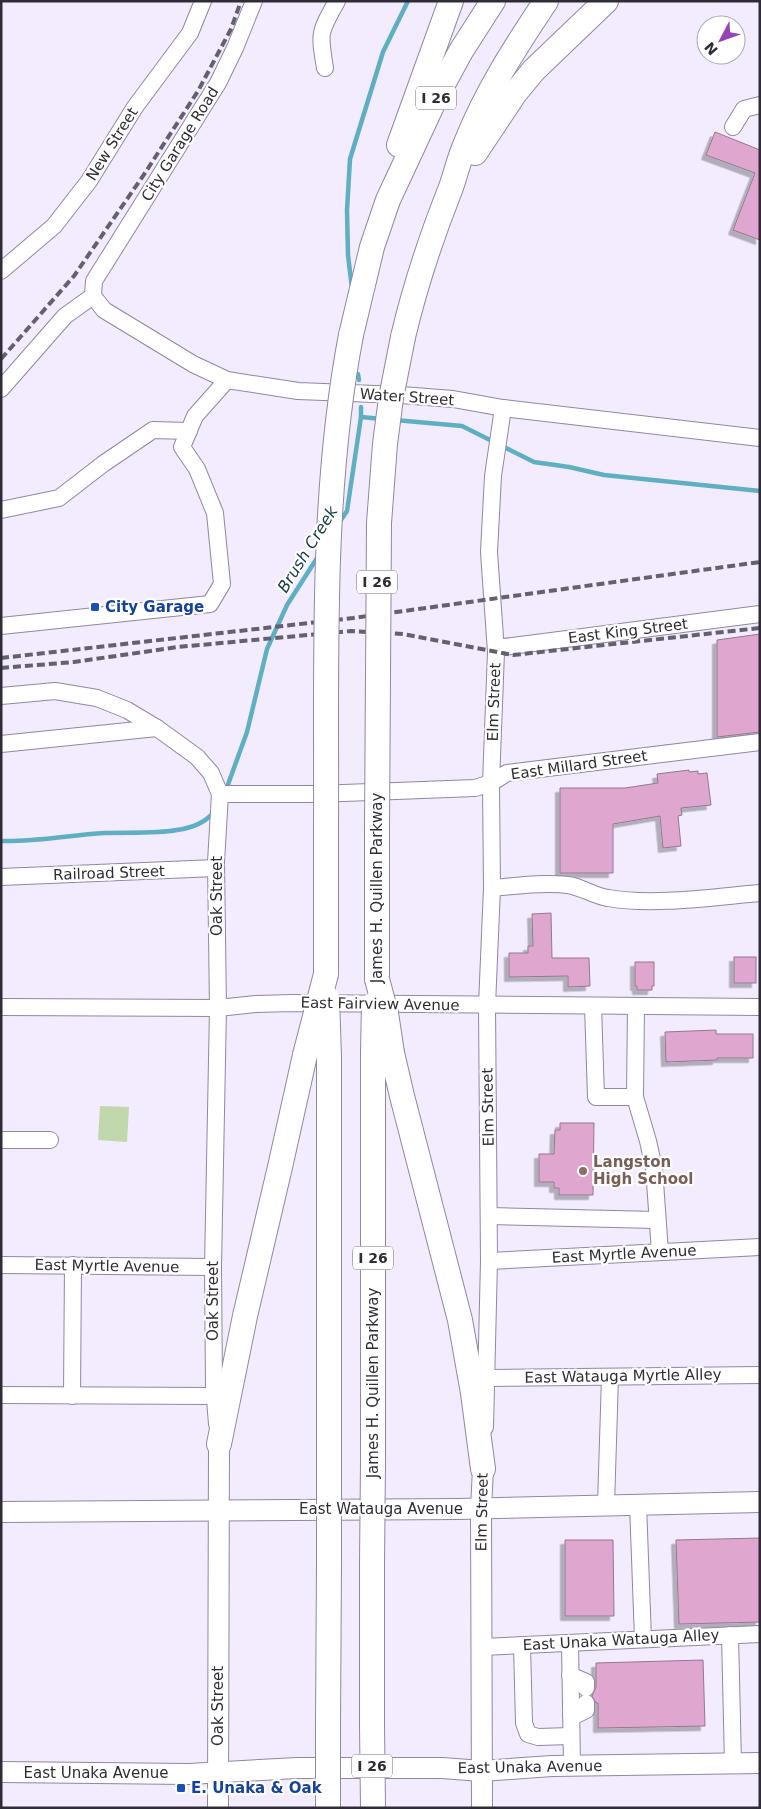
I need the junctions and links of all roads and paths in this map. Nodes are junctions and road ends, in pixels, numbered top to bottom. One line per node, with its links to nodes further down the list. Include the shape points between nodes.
1 (203, 1): 13 (street, New Street, via 190,33 135,107 89,182 54,226)
2 (254, 1): 14 (street, City Garage Road, via 218,83)
3 (338, 1): 8 (street, via 322,27)
4 (451, 1): 12 (highway, via 393,163)
5 (493, 1): 12 (highway, I 26, via 436,97)
6 (546, 1): 11 (highway, James H. Quillen Parkway / I 26, via 492,87 465,143)
7 (606, 1): 11 (highway, via 534,70)
8 (325, 68)
9 (760, 105): 10 (street, via 744,109)
10 (733, 127)
11 (451, 187): 41 (highway, James H. Quillen Parkway / I 26, bridge, via 419,274 403,338 391,398 378,523 377,968 373,1015)
12 (388, 200): 34 (highway, I 26, bridge, via 372,247 351,334 336,432 328,551)
13 (1, 271)
14 (94, 289): 15 (street, Water Street, via 104,310 193,364); 16 (street, City Garage Road, via 65,316)
15 (226, 380): 17 (street, Water Street, via 298,391 453,399); 18 (street, via 195,416)
16 (1, 390)
17 (502, 408): 19 (street, Water Street); 23 (street, Elm Street, via 493,476 489,552)
18 (189, 431): 20 (street, via 153,430 59,498); 22 (street, via 182,447 197,469 215,513 222,584 210,604)
19 (760, 438)
20 (1, 510)
21 (760, 614): 23 (street, East King Street)
22 (1, 626)
23 (496, 648): 28 (street, Elm Street)
24 (1, 696): 25 (street, via 55,691 97,698 128,710)
25 (157, 728): 27 (street); 29 (street, via 198,757 212,774)
26 (760, 742): 28 (street, East Millard Street, via 507,773)
27 (1, 744)
28 (491, 783): 29 (street, East Millard Street, via 475,788 398,792); 32 (street, Elm Street)
29 (220, 794): 30 (street, Oak Street)
30 (216, 868): 31 (street, Railroad Street); 39 (street, Oak Street)
31 (1, 877)
32 (492, 888): 33 (street, via 569,885 607,898 638,900); 35 (street, Elm Street)
33 (760, 893)
34 (326, 965): 59 (highway, bridge, via 242,1325); 83 (highway, I 26, bridge, via 329,1056)
35 (487, 1005): 36 (street, East Fairview Avenue); 39 (street, East Fairview Avenue, via 292,1003); 45 (street, Elm Street)
36 (593, 1006): 37 (street, East Fairview Avenue); 42 (street, via 596,1097)
37 (636, 1006): 40 (street, East Fairview Avenue); 42 (street)
38 (1, 1007): 39 (street, East Fairview Avenue)
39 (218, 1008): 52 (street, Oak Street)
40 (760, 1008)
41 (383, 1053): 60 (highway, via 402,1096 460,1320); 84 (highway, James H. Quillen Parkway / I 26, bridge, via 373,1463)
42 (635, 1097): 46 (street, via 654,1168)
43 (1, 1140): 44 (street)
44 (50, 1140)
45 (489, 1216): 46 (street); 49 (street, Elm Street)
46 (657, 1220): 48 (street)
47 (760, 1247): 48 (street, East Myrtle Avenue)
48 (660, 1252): 49 (street, East Myrtle Avenue)
49 (489, 1261): 55 (street, Elm Street)
50 (1, 1265): 51 (street, East Myrtle Avenue)
51 (73, 1265): 52 (street, East Myrtle Avenue); 57 (street)
52 (213, 1267): 58 (street, Oak Street)
53 (760, 1375): 54 (street, East Watauga Myrtle Alley)
54 (610, 1377): 55 (street, East Watauga Myrtle Alley); 63 (street)
55 (487, 1378): 60 (street, Elm Street)
56 (1, 1395): 57 (street)
57 (72, 1396): 58 (street)
58 (215, 1396): 59 (street, Oak Street)
59 (220, 1444): 65 (main road, Oak Street)
60 (483, 1469): 64 (main road, Elm Street)
61 (760, 1502): 62 (main road, East Watauga Avenue)
62 (638, 1504): 63 (main road, East Watauga Avenue); 69 (street)
63 (606, 1505): 64 (main road, East Watauga Avenue)
64 (481, 1508): 65 (main road, East Watauga Avenue); 72 (main road, Elm Street)
65 (218, 1511): 66 (main road, East Watauga Avenue); 81 (main road, Oak Street)
66 (1, 1512)
67 (760, 1634): 68 (street, East Unaka Watauga Alley)
68 (730, 1635): 69 (street, East Unaka Watauga Alley); 77 (street)
69 (643, 1639): 70 (street, East Unaka Watauga Alley)
70 (570, 1643): 71 (street, East Unaka Watauga Alley); 73 (street)
71 (522, 1645): 72 (street, East Unaka Watauga Alley); 75 (street, via 524,1723 528,1734 538,1737)
72 (482, 1647): 79 (main road, Elm Street)
73 (570, 1674): 74 (street); 74 (street, via 586,1682 586,1710)
74 (571, 1715): 75 (street)
75 (571, 1736): 78 (street)
76 (760, 1763): 77 (main road, East Unaka Avenue)
77 (733, 1764): 78 (main road, East Unaka Avenue)
78 (572, 1766): 79 (main road, East Unaka Avenue)
79 (482, 1771): 81 (main road, East Unaka Avenue, via 307,1768); 85 (main road, Elm Street)
80 (1, 1772): 81 (main road, East Unaka Avenue)
81 (218, 1773): 82 (main road, Oak Street)
82 (218, 1808)
83 (328, 1808)
84 (373, 1808)
85 (482, 1808)

